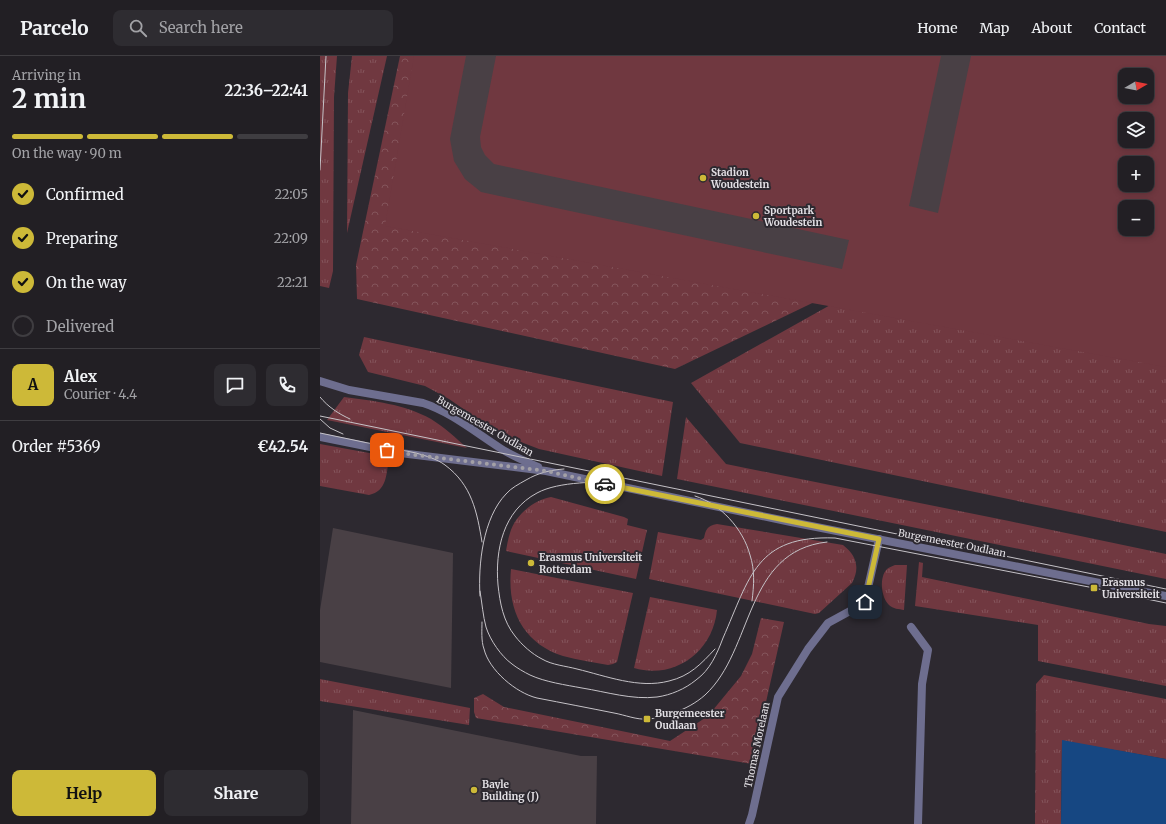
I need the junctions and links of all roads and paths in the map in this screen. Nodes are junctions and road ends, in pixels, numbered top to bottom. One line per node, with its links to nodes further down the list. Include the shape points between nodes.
1 (320, 381): 3 (street, Burgemeester Oudlaan, via 349,390 433,406 501,449)
2 (320, 437): 3 (street, Burgemeester Oudlaan, via 400,453)
3 (546, 471): 4 (street, Burgemeester Oudlaan)
4 (879, 539): 5 (street, Burgemeester Oudlaan); 7 (street, Thomas Morelaan, via 865,602 828,623 808,649 778,697)
5 (1166, 596)
6 (911, 627): 8 (street, via 928,650 922,684)
7 (749, 824)
8 (918, 824)

